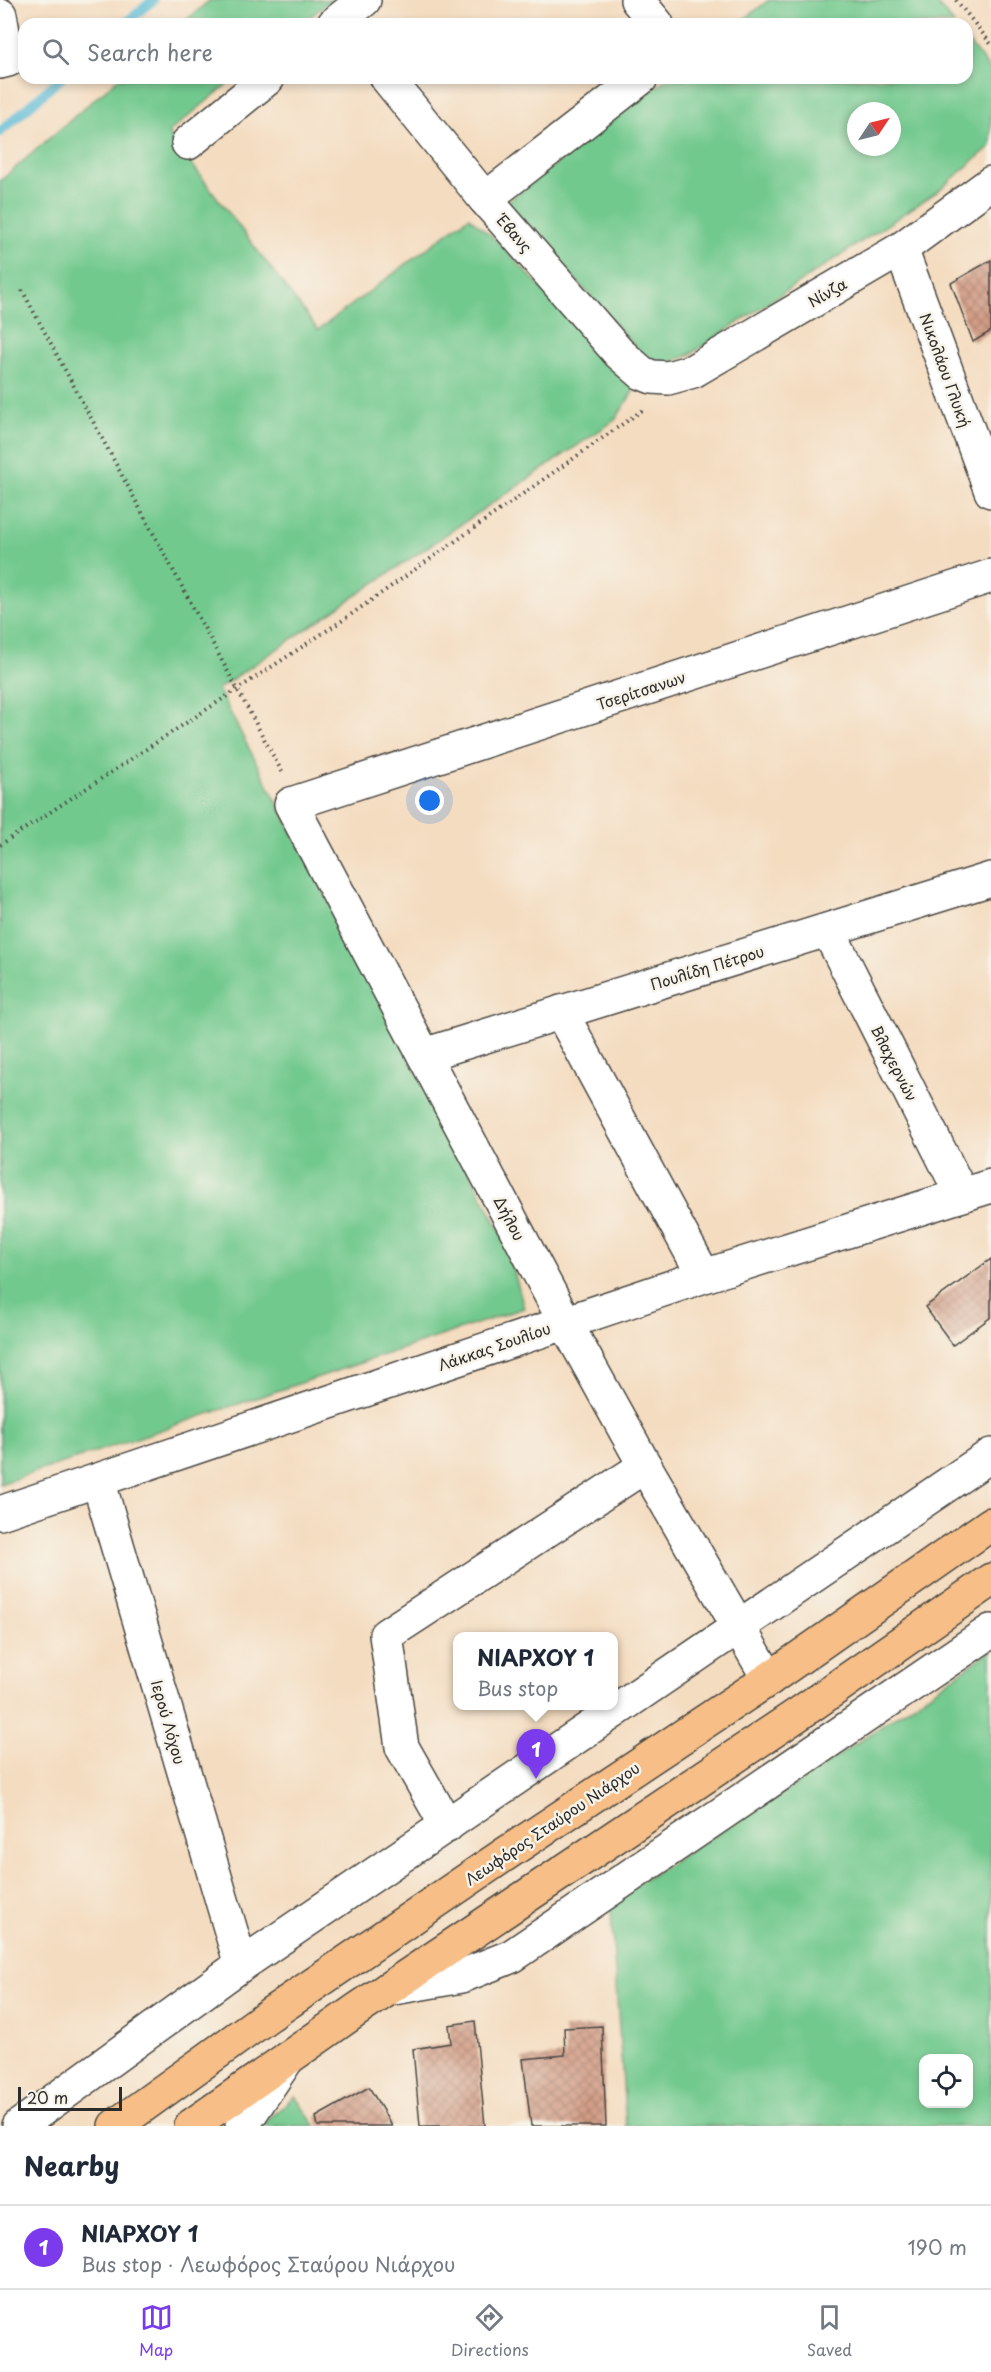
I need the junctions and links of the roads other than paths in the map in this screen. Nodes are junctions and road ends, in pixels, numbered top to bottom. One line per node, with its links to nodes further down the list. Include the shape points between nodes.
1 (637, 0): 3 (street)
2 (0, 15): 4 (street)
3 (652, 18)
4 (4, 61)
5 (261, 84): 8 (street)
6 (392, 84): 10 (street, Έβανς)
7 (633, 84): 10 (street)
8 (188, 143)
9 (991, 183): 11 (street, Νίνζα)
10 (485, 199): 12 (street, Έβανς, via 619,353)
11 (901, 249): 12 (street, Νίνζα, via 708,364 681,376); 13 (street, Νικολάου Γλυκή)
12 (652, 377)
13 (991, 491)
14 (991, 576): 15 (street, Τσερίτσανων)
15 (291, 804): 19 (street, Δήλου)
16 (991, 879): 17 (street, Πουλίδη Πέτρου)
17 (828, 930): 18 (street, Πουλίδη Πέτρου); 20 (street, Βλαχερνών)
18 (561, 1012): 19 (street, Πουλίδη Πέτρου); 21 (street)
19 (423, 1055): 22 (street, Δήλου)
20 (976, 1191): 21 (street, Λάκκας Σουλίου)
21 (704, 1276): 22 (street, Λάκκας Σουλίου)
22 (566, 1322): 24 (street, Δήλου); 25 (street, Λάκκας Σουλίου)
23 (991, 1455): 29 (street)
24 (645, 1466): 29 (street, Δήλου); 34 (street, via 386,1635 402,1747)
25 (98, 1479): 26 (street, Λάκκας Σουλίου); 35 (street, Ιερού Λόχου)
26 (0, 1513)
27 (991, 1524): 31 (main road, Λεωφόρος Σταύρου Νιάρχου)
28 (991, 1580): 36 (main road)
29 (739, 1626): 31 (street, Δήλου); 32 (street)
30 (991, 1631): 36 (street, via 512,1956 462,1976)
31 (769, 1679): 39 (main road, Λεωφόρος Σταύρου Νιάρχου, via 279,2008)
32 (618, 1709)
33 (616, 1710): 34 (street)
34 (447, 1826): 35 (street)
35 (241, 1965): 38 (street)
36 (388, 1989): 37 (main road)
37 (290, 2056): 40 (main road); 41 (street)
38 (19, 2126)
39 (115, 2126)
40 (191, 2126)
41 (242, 2126)

